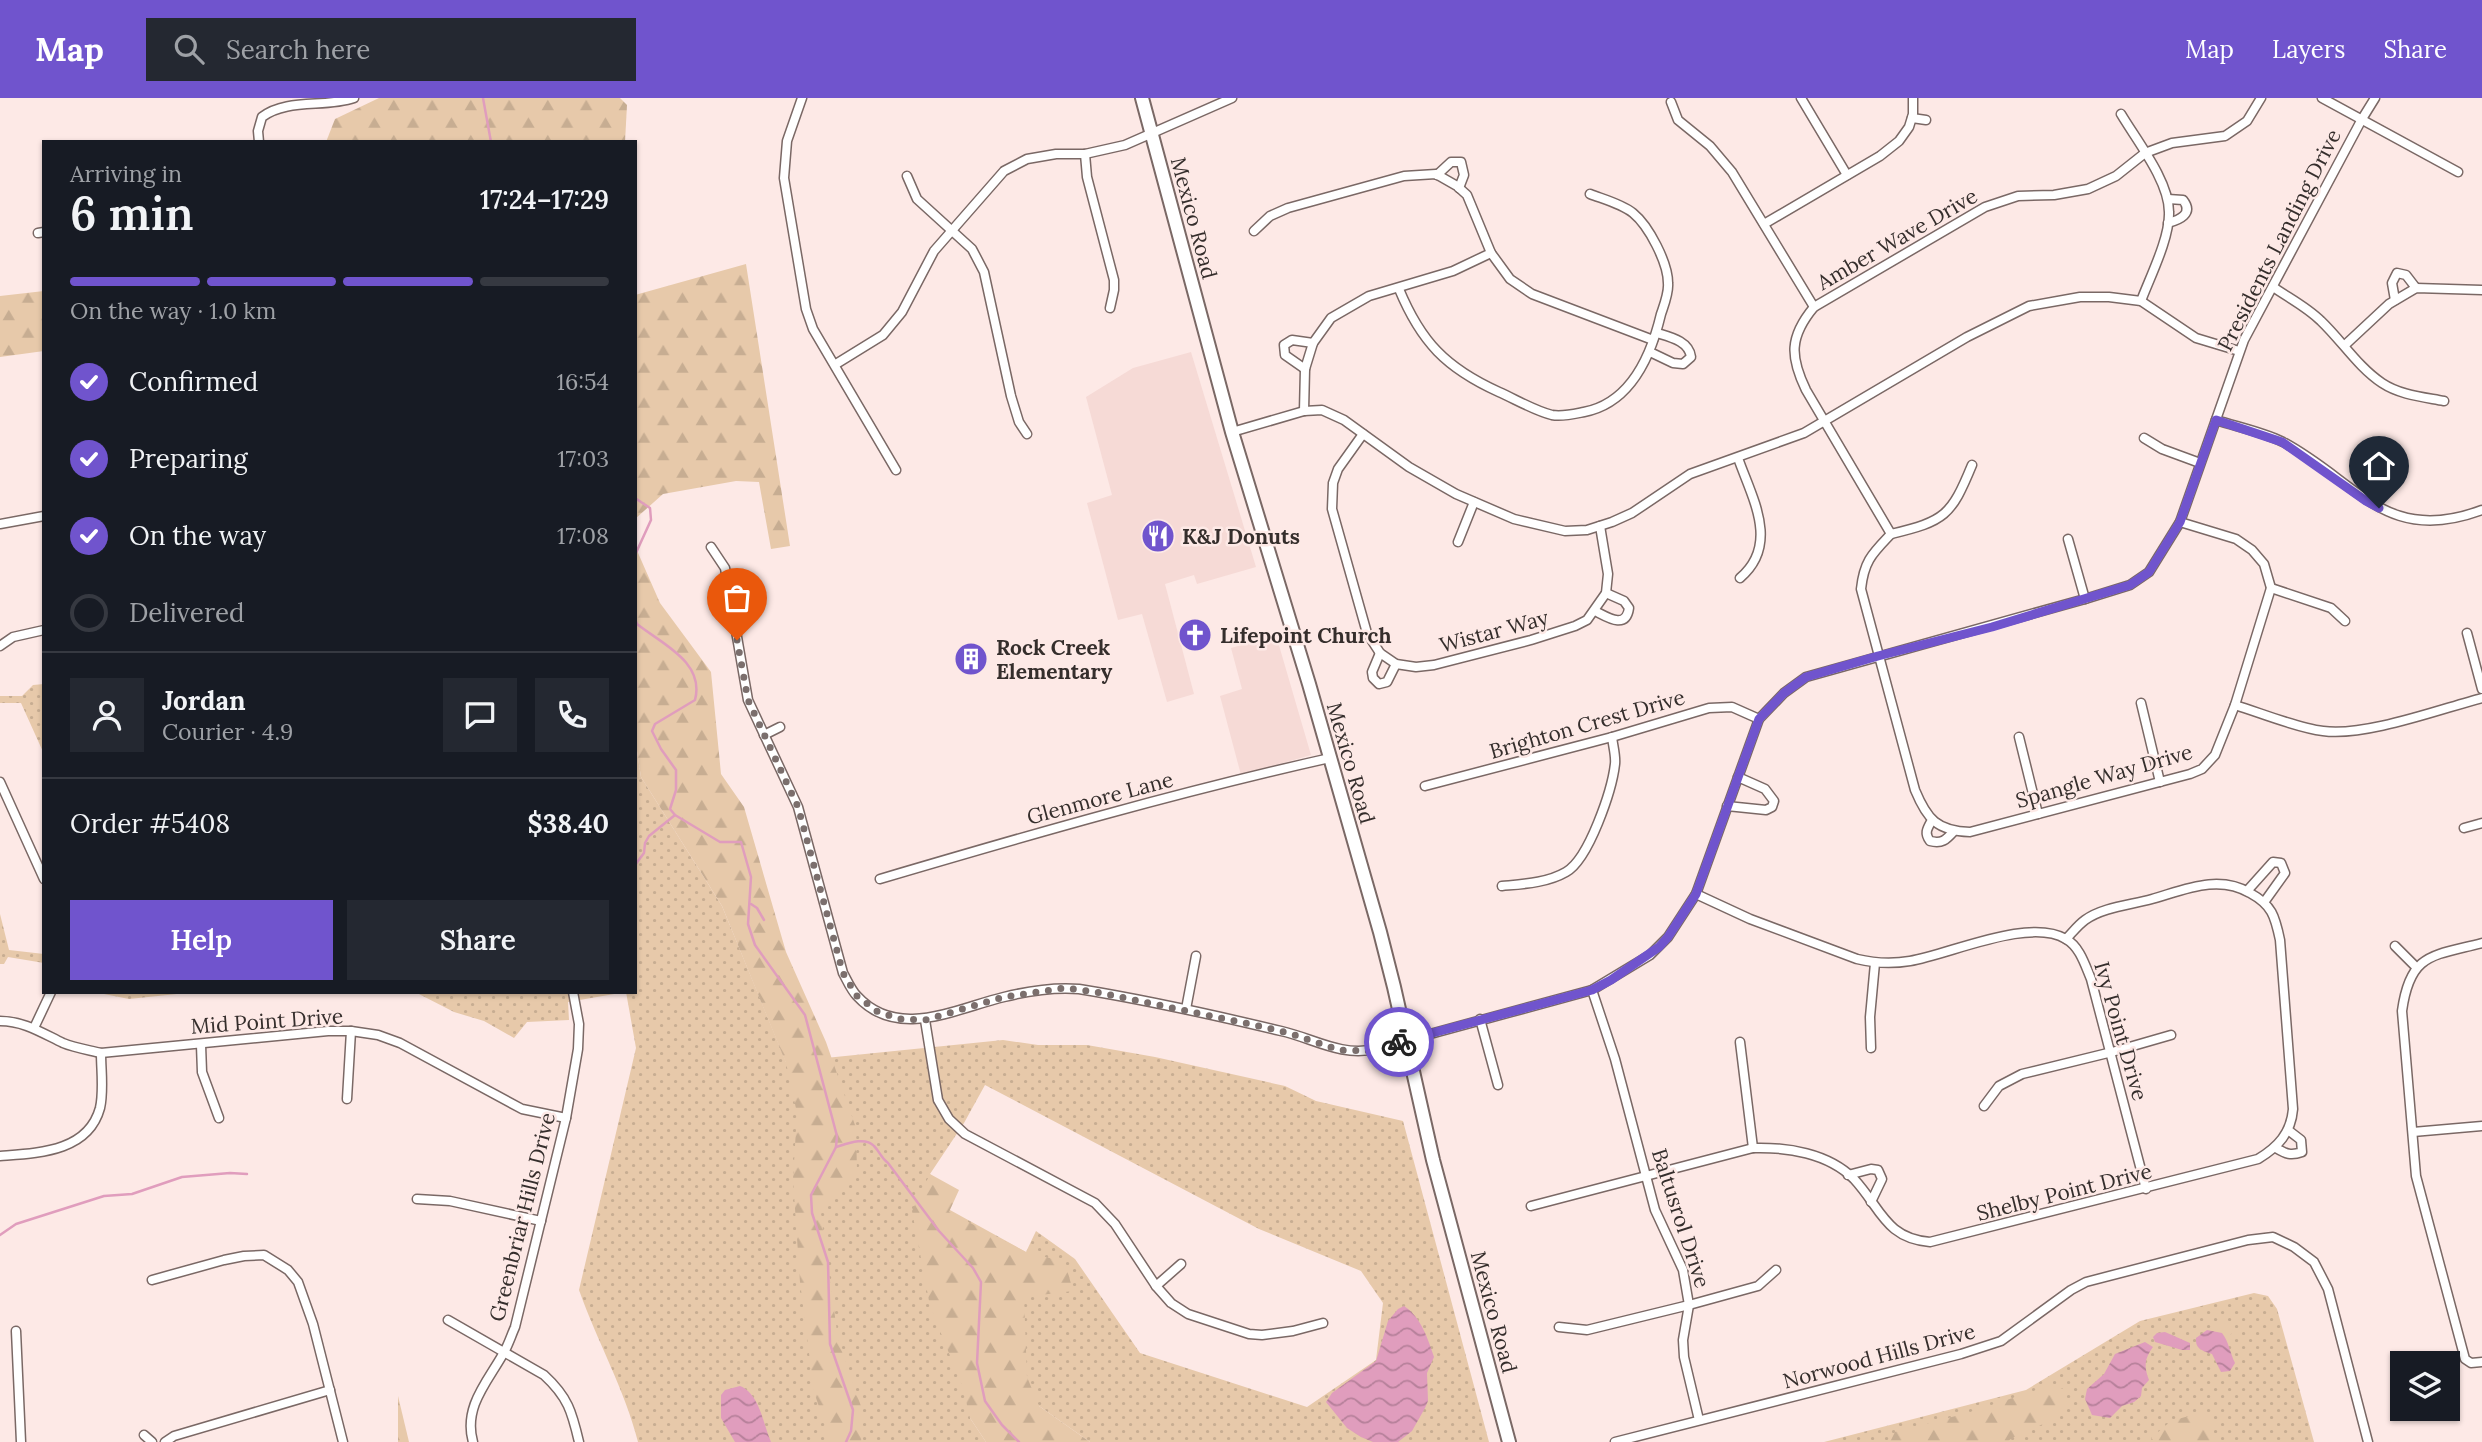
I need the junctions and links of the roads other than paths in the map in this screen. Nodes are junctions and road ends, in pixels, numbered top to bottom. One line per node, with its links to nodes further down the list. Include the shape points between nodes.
1 (355, 98): 16 (street, via 276,108 262,117)
2 (802, 98): 44 (street, via 787,141 784,178 806,309)
3 (1142, 98): 15 (main road, Mexico Road)
4 (1801, 98): 21 (street)
5 (1913, 98): 12 (street)
6 (2261, 98): 17 (street, Amber Wave Drive, via 2247,121 2225,136 2172,143)
7 (2322, 98): 13 (street)
8 (2375, 98): 13 (street, Presidents Landing Drive)
9 (1227, 99): 15 (street)
10 (1671, 102): 27 (street, via 1678,120 1732,172)
11 (2121, 114): 17 (street)
12 (1912, 118): 14 (street); 21 (street, via 1902,138)
13 (2362, 119): 19 (street); 31 (street, Presidents Landing Drive)
14 (1926, 120)
15 (1151, 135): 18 (street); 50 (main road, Mexico Road)
16 (259, 140)
17 (2145, 153): 25 (street); 37 (street, Amber Wave Drive, via 2116,176 2088,189 2018,196 1985,207)
18 (1085, 154): 28 (street, via 1056,154 1016,164 1004,171); 38 (street, via 1114,280)
19 (2458, 172)
20 (1437, 175): 23 (street); 23 (street, via 1451,162 1461,162 1464,175); 29 (street, via 1404,176 1288,208)
21 (1847, 175): 27 (street)
22 (907, 176): 28 (street, via 917,198)
23 (1459, 188): 30 (street, via 1472,204)
24 (1590, 194): 39 (street, via 1633,213 1663,261 1668,284)
25 (2168, 199): 26 (street); 26 (street, via 2183,200 2187,211)
26 (2168, 223): 36 (street)
27 (1764, 224): 37 (street)
28 (951, 229): 44 (street, via 902,312 883,335); 51 (street, via 972,249 984,272 1011,396 1018,422)
29 (1254, 231)
30 (1491, 253): 33 (street); 39 (street, via 1510,279 1532,294)
31 (2273, 287): 41 (street, via 2307,309); 42 (street, Presidents Landing Drive)
32 (2416, 288): 34 (street); 35 (street); 35 (street, via 2406,275 2397,273 2392,283)
33 (1399, 289): 40 (street, via 1343,309); 43 (street, via 1429,345 1454,368 1553,415 1594,410 1617,399)
34 (2482, 290)
35 (2395, 300): 41 (street)
36 (2141, 301): 42 (street, via 2196,338); 49 (street, via 2080,297 2029,306)
37 (1814, 307): 49 (street, Amber Wave Drive, via 1796,337 1794,358)
38 (1110, 308)
39 (1655, 337): 43 (street); 43 (street, via 1686,346 1691,357 1683,364)
40 (1312, 343): 45 (street); 45 (street, via 1292,340 1284,345 1285,355)
41 (2345, 345): 46 (street, via 2383,384)
42 (2239, 351): 48 (street, Presidents Landing Drive)
43 (1650, 352)
44 (836, 365): 57 (street)
45 (1305, 369): 47 (street)
46 (2444, 401)
47 (1304, 411): 50 (street); 52 (street, via 1335,414)
48 (2216, 420): 55 (street, Presidents Landing Drive); 59 (street, via 2282,442 2366,501 2393,514 2436,520)
49 (1825, 421): 54 (street); 64 (street, Amber Wave Drive)
50 (1232, 432): 89 (main road, Mexico Road)
51 (1027, 434)
52 (1363, 434): 58 (street, via 1429,480); 77 (street, via 1338,469 1332,509 1367,633)
53 (2144, 438): 55 (street)
54 (1738, 458): 63 (street, via 1690,474 1632,513); 68 (street, via 1761,530 1758,557)
55 (2200, 463): 61 (street, Presidents Landing Drive)
56 (1972, 465): 64 (street, via 1959,498 1947,513 1925,526)
57 (896, 470)
58 (1474, 502): 63 (street, via 1552,529); 66 (street)
59 (2482, 510)
60 (42, 516): 62 (street)
61 (2180, 522): 69 (street, via 2236,539 2252,550 2264,564); 71 (street, Presidents Landing Drive, via 2149,572 2130,585)
62 (0, 524)
63 (1600, 526): 70 (street, via 1608,574)
64 (1892, 534): 78 (street, Spangle Way Drive, via 1873,552 1861,589)
65 (2068, 539): 71 (street)
66 (1458, 542)
67 (711, 547): 86 (street, via 725,568 748,700)
68 (1740, 578)
69 (2271, 588): 73 (street, via 2331,608); 83 (street, Spangle Way Drive)
70 (1606, 593): 72 (street, Wistar Way); 72 (street, via 1624,601 1629,614 1617,621)
71 (2085, 599): 78 (street, Presidents Landing Drive)
72 (1595, 611): 79 (street, Wistar Way, via 1575,626 1531,640 1434,665)
73 (2345, 621)
74 (42, 630): 76 (street, via 13,637)
75 (2467, 633): 80 (street)
76 (0, 646)
77 (1380, 653): 79 (street); 79 (street, via 1371,672 1376,682 1387,682)
78 (1878, 656): 84 (street, Presidents Landing Drive, via 1806,677); 96 (street, Spangle Way Drive, via 1915,790)
79 (1396, 664)
80 (2482, 689)
81 (2482, 698): 83 (street, via 2341,733)
82 (2141, 703): 92 (street)
83 (2235, 705): 92 (street, Spangle Way Drive, via 2208,764)
84 (1759, 719): 87 (street, Brighton Crest Drive, via 1732,707 1709,708); 90 (street, Presidents Landing Drive)
85 (780, 727): 86 (street)
86 (764, 735): 117 (street, via 798,807 843,973 857,996 878,1012)
87 (1612, 737): 93 (street, Brighton Crest Drive); 102 (street, via 1615,762 1610,786 1586,850 1567,872 1540,882)
88 (2019, 737): 95 (street)
89 (1330, 758): 101 (street, Glenmore Lane, via 1188,792); 122 (main road, Mexico Road)
90 (1738, 777): 94 (street, Presidents Landing Drive); 94 (street, via 1765,789 1774,801 1772,807)
91 (0, 782): 100 (street)
92 (2160, 782): 95 (street, Spangle Way Drive)
93 (1425, 786)
94 (1727, 806): 104 (street, Presidents Landing Drive)
95 (2038, 814): 99 (street, Spangle Way Drive, via 1970,832)
96 (1931, 820): 99 (street); 99 (street, Spangle Way Drive, via 1926,831 1930,841 1946,840)
97 (2482, 823): 98 (street)
98 (2464, 828)
99 (1954, 831)
100 (42, 875)
101 (880, 879)
102 (1502, 887)
103 (2247, 891): 105 (street); 105 (street, via 2273,862 2281,863 2284,876); 106 (street, via 2227,883 2204,884 2099,913)
104 (1696, 894): 110 (street, via 1775,929); 112 (street, Presidents Landing Drive, via 1659,947)
105 (2265, 901): 134 (street, Shelby Point Drive, via 2280,940 2293,1109)
106 (2066, 939): 110 (street, via 2027,931 1910,961); 126 (street, Ivy Point Drive, via 2081,955 2091,979)
107 (2482, 943): 111 (street, via 2438,954)
108 (2395, 946): 111 (street)
109 (1196, 956): 115 (street)
110 (1875, 963): 125 (street)
111 (2416, 967): 135 (street, via 2405,990 2402,1011)
112 (1592, 990): 116 (street, Presidents Landing Drive); 139 (street, Baltusrol Drive)
113 (50, 994): 119 (street)
114 (573, 994): 132 (street, Greenbriar Hills Drive, via 578,1049)
115 (1186, 1009): 117 (street, Presidents Landing Drive, via 1065,988 1004,997); 122 (street, Presidents Landing Drive, via 1339,1050 1368,1051)
116 (1480, 1019): 122 (street, Presidents Landing Drive); 128 (street)
117 (925, 1020): 149 (street, via 938,1100 949,1119 965,1134 1096,1203)
118 (0, 1021): 119 (street, Mid Point Drive)
119 (34, 1028): 127 (street, Mid Point Drive, via 66,1044)
120 (351, 1031): 124 (street, Mid Point Drive); 129 (street); 132 (street, Mid Point Drive, via 400,1043 522,1110)
121 (2171, 1035): 126 (street)
122 (1407, 1040): 166 (main road, Mexico Road, via 1433,1160)
123 (1740, 1042): 136 (street)
124 (201, 1045): 127 (street, Mid Point Drive); 131 (street, via 202,1072)
125 (1871, 1048)
126 (2112, 1052): 130 (street, via 2022,1074 1999,1086); 141 (street, Ivy Point Drive)
127 (101, 1053): 138 (street, via 101,1106 81,1139 59,1149)
128 (1498, 1085)
129 (347, 1099)
130 (1984, 1105)
131 (219, 1118)
132 (566, 1118): 145 (street, Greenbriar Hills Drive)
133 (2482, 1126): 135 (street)
134 (2288, 1130): 137 (street, Shelby Point Drive); 137 (street, Shelby Point Drive, via 2301,1140 2301,1152 2287,1154)
135 (2413, 1132): 156 (street, via 2416,1176 2465,1359)
136 (1753, 1148): 139 (street, Shelby Point Drive); 140 (street, Shelby Point Drive, via 1793,1149 1827,1161)
137 (2276, 1148): 141 (street, Shelby Point Drive, via 2258,1159)
138 (0, 1156)
139 (1648, 1175): 144 (street, Shelby Point Drive); 150 (street, Baltusrol Drive, via 1655,1210 1683,1270)
140 (1848, 1175): 143 (street, Shelby Point Drive); 143 (street, via 1878,1170 1882,1179)
141 (2146, 1189): 143 (street, Shelby Point Drive, via 1930,1242 1896,1232)
142 (416, 1199): 145 (street, via 450,1201)
143 (1871, 1202)
144 (1531, 1206)
145 (541, 1221): 155 (street, Greenbriar Hills Drive, via 514,1328)
146 (1181, 1265): 149 (street)
147 (1776, 1270): 150 (street, via 1758,1286)
148 (152, 1280): 157 (street, via 244,1256 264,1255 276,1262 288,1270 304,1295)
149 (1156, 1286): 152 (street, via 1188,1314 1249,1334 1275,1335)
150 (1689, 1305): 153 (street, via 1587,1331); 158 (street, Baltusrol Drive, via 1683,1347)
151 (448, 1320): 155 (street)
152 (1323, 1323)
153 (1559, 1327)
154 (16, 1331): 160 (street)
155 (503, 1353): 164 (street, Greenbriar Hills Drive, via 473,1407); 165 (street, via 544,1375 561,1393 572,1410)
156 (2482, 1362)
157 (330, 1390): 162 (street); 163 (street)
158 (1699, 1420): 167 (street, Norwood Hills Drive); 168 (street, Norwood Hills Drive, via 1943,1360 2001,1341 2071,1290 2102,1276 2273,1237 2305,1254 2322,1275)
159 (144, 1435): 161 (street)
160 (21, 1442)
161 (152, 1442)
162 (165, 1442)
163 (343, 1442)
164 (472, 1442)
165 (579, 1442)
166 (1509, 1442)
167 (1615, 1442)
168 (2368, 1442)

